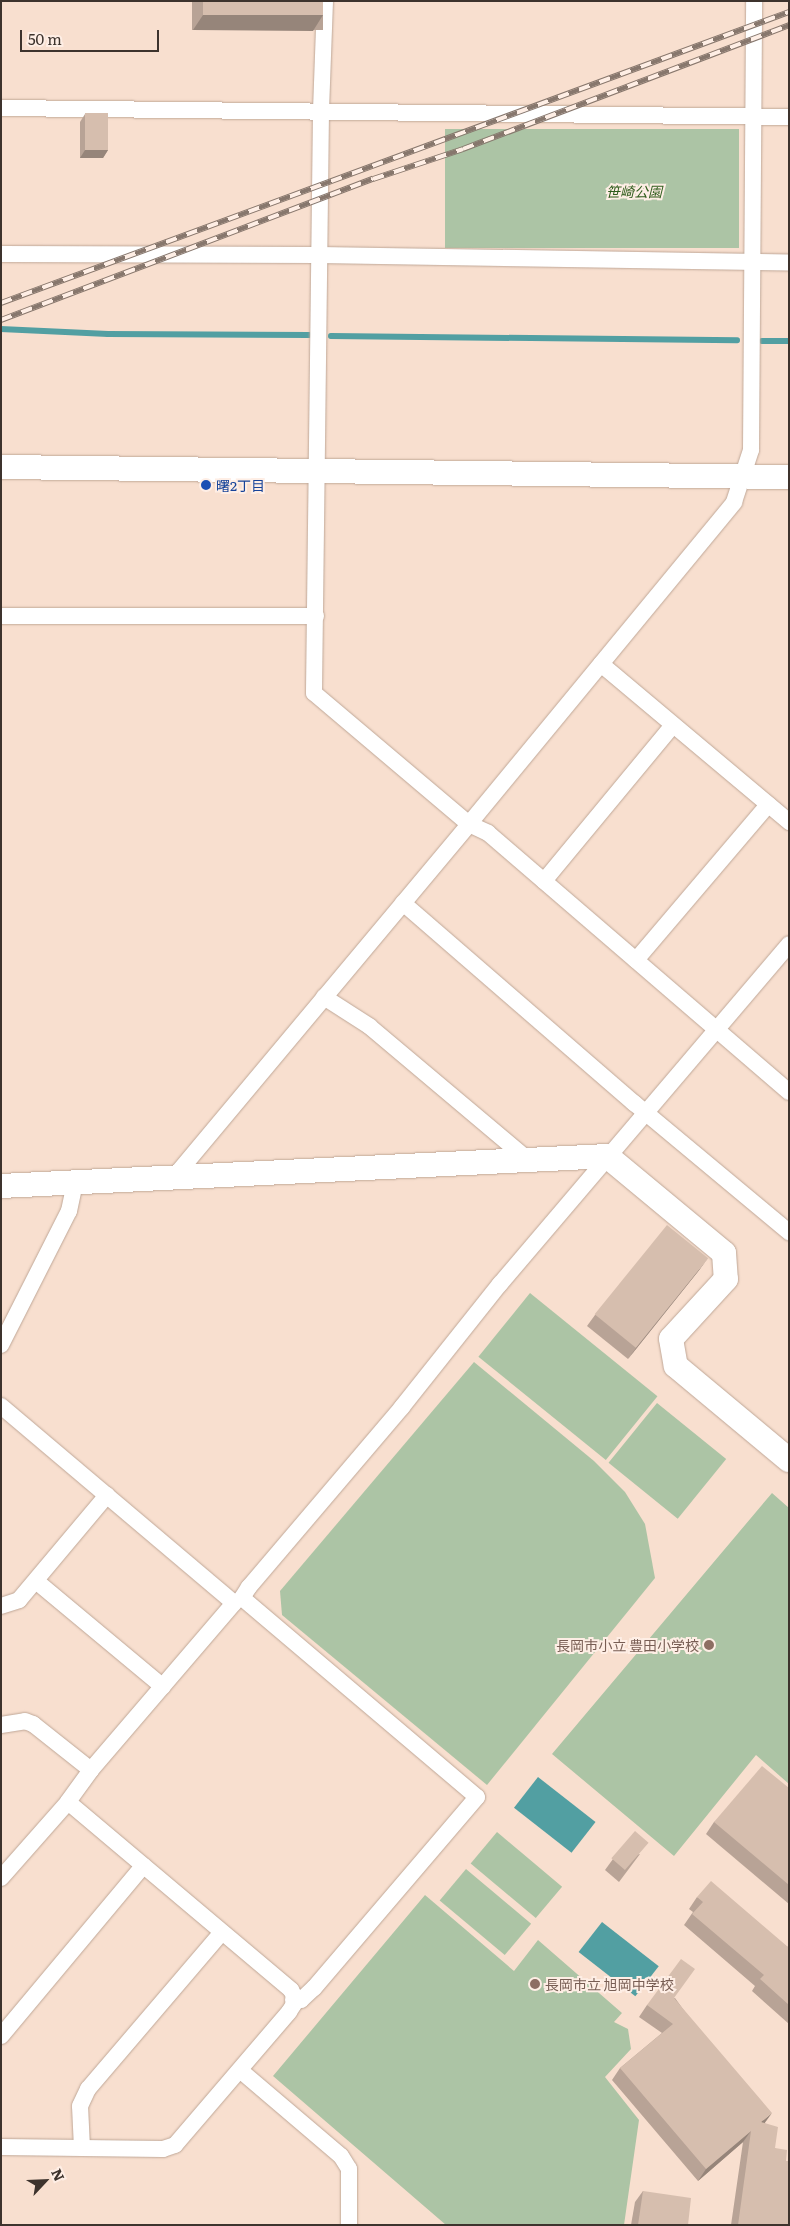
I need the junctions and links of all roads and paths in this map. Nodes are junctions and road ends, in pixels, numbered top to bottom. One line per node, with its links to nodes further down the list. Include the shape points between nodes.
1 (324, 1): 4 (street)
2 (754, 1): 5 (street)
3 (1, 108): 4 (street)
4 (321, 111): 5 (street); 8 (street)
5 (752, 117): 6 (street); 9 (street)
6 (789, 117)
7 (1, 254): 8 (street)
8 (319, 255): 9 (street); 12 (street)
9 (750, 262): 10 (street); 13 (street, via 751,450)
10 (789, 262)
11 (1, 467): 12 (street)
12 (318, 472): 13 (street); 16 (street)
13 (744, 477): 14 (street); 17 (street, via 734,502 637,617)
14 (789, 477)
15 (1, 616): 16 (street)
16 (316, 616): 21 (street, via 314,692)
17 (602, 664): 18 (street); 21 (street)
18 (673, 725): 19 (street); 22 (street)
19 (768, 805): 20 (street); 25 (street)
20 (789, 822)
21 (469, 824): 22 (street, via 488,833); 23 (street)
22 (544, 881): 25 (street)
23 (403, 903): 26 (street); 29 (street)
24 (786, 952): 27 (street)
25 (636, 960): 27 (street)
26 (324, 997): 31 (street, via 369,1026); 32 (street)
27 (717, 1030): 28 (street); 29 (street)
28 (789, 1092)
29 (647, 1111): 30 (street); 35 (street)
30 (608, 1156): 31 (street); 38 (street, via 724,1253 726,1279 671,1339 676,1366); 41 (street)
31 (528, 1160): 32 (street)
32 (174, 1176): 33 (street)
33 (75, 1183): 34 (street); 36 (street, via 68,1211)
34 (1, 1186)
35 (789, 1232)
36 (1, 1345)
37 (1, 1406): 39 (street)
38 (789, 1460)
39 (107, 1495): 40 (street); 41 (street)
40 (36, 1581): 42 (street, via 19,1600); 43 (street)
41 (238, 1600): 43 (street); 50 (street, via 477,1797 314,1988 301,2000)
42 (1, 1606)
43 (162, 1687): 45 (street)
44 (1, 1725): 45 (street, via 25,1721 33,1724)
45 (91, 1770): 46 (street)
46 (68, 1802): 47 (street); 48 (street)
47 (143, 1866): 49 (street); 51 (street)
48 (2, 1875)
49 (222, 1932): 50 (street, via 291,1990); 54 (street, via 88,2089 80,2106)
50 (294, 2000): 52 (street, via 289,2012)
51 (1, 2036)
52 (241, 2071): 54 (street, via 169,2148); 55 (street, via 341,2156 349,2169)
53 (1, 2147): 54 (street)
54 (82, 2148)
55 (348, 2225)

